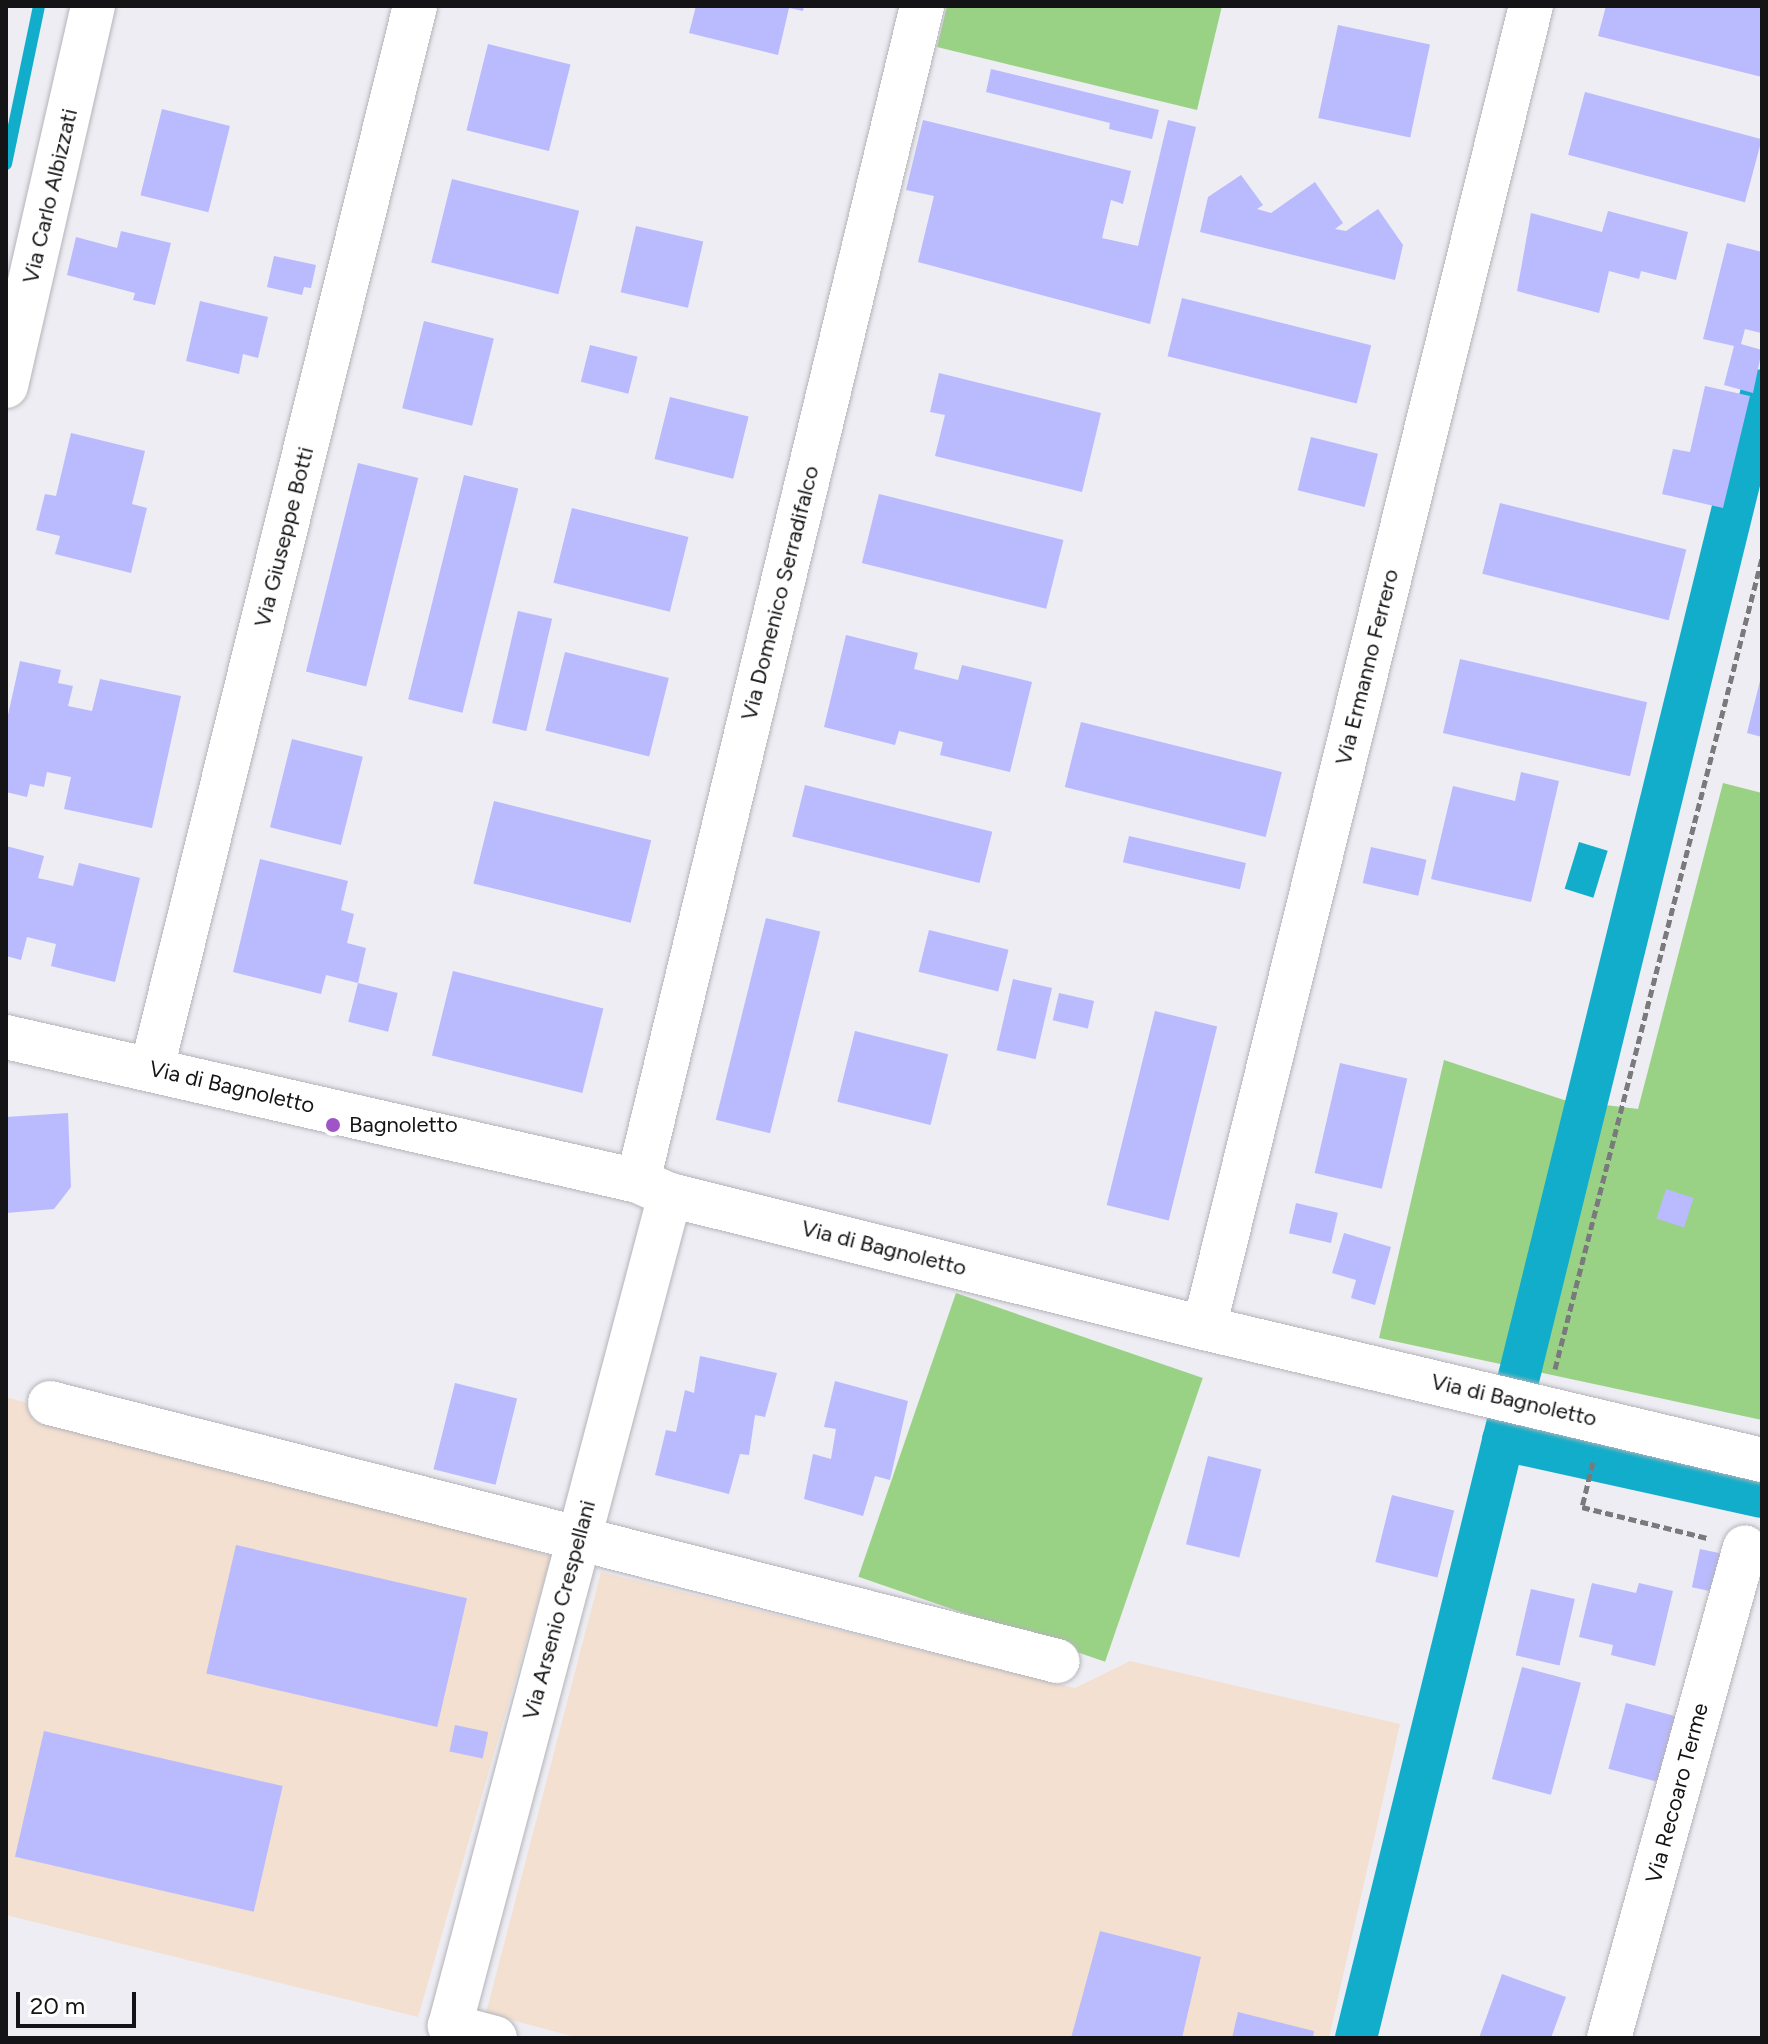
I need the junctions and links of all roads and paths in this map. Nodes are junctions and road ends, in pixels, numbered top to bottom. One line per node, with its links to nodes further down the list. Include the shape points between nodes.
1 (93, 6): 5 (street, Via Carlo Albizzati)
2 (415, 6): 8 (street, Via Giuseppe Botti)
3 (922, 6): 9 (street, Via Domenico Serradifalco)
4 (1531, 6): 10 (street, Via Ermanno Ferrero)
5 (6, 386)
6 (1762, 558): 11 (path)
7 (6, 1037): 8 (street, Via di Bagnoletto)
8 (152, 1068): 9 (street, Via di Bagnoletto)
9 (654, 1188): 10 (street, Via di Bagnoletto); 15 (street, Via Arsenio Crespellani)
10 (1204, 1328): 13 (street, Via di Bagnoletto)
11 (1555, 1370)
12 (50, 1403): 15 (street)
13 (1762, 1460)
14 (1586, 1487): 16 (path, via 1582,1507)
15 (578, 1539): 17 (street); 18 (street, Via Arsenio Crespellani, via 450,2026)
16 (1745, 1547): 19 (street, Via Recoaro Terme)
17 (1057, 1661)
18 (495, 2038)
19 (1609, 2038)

